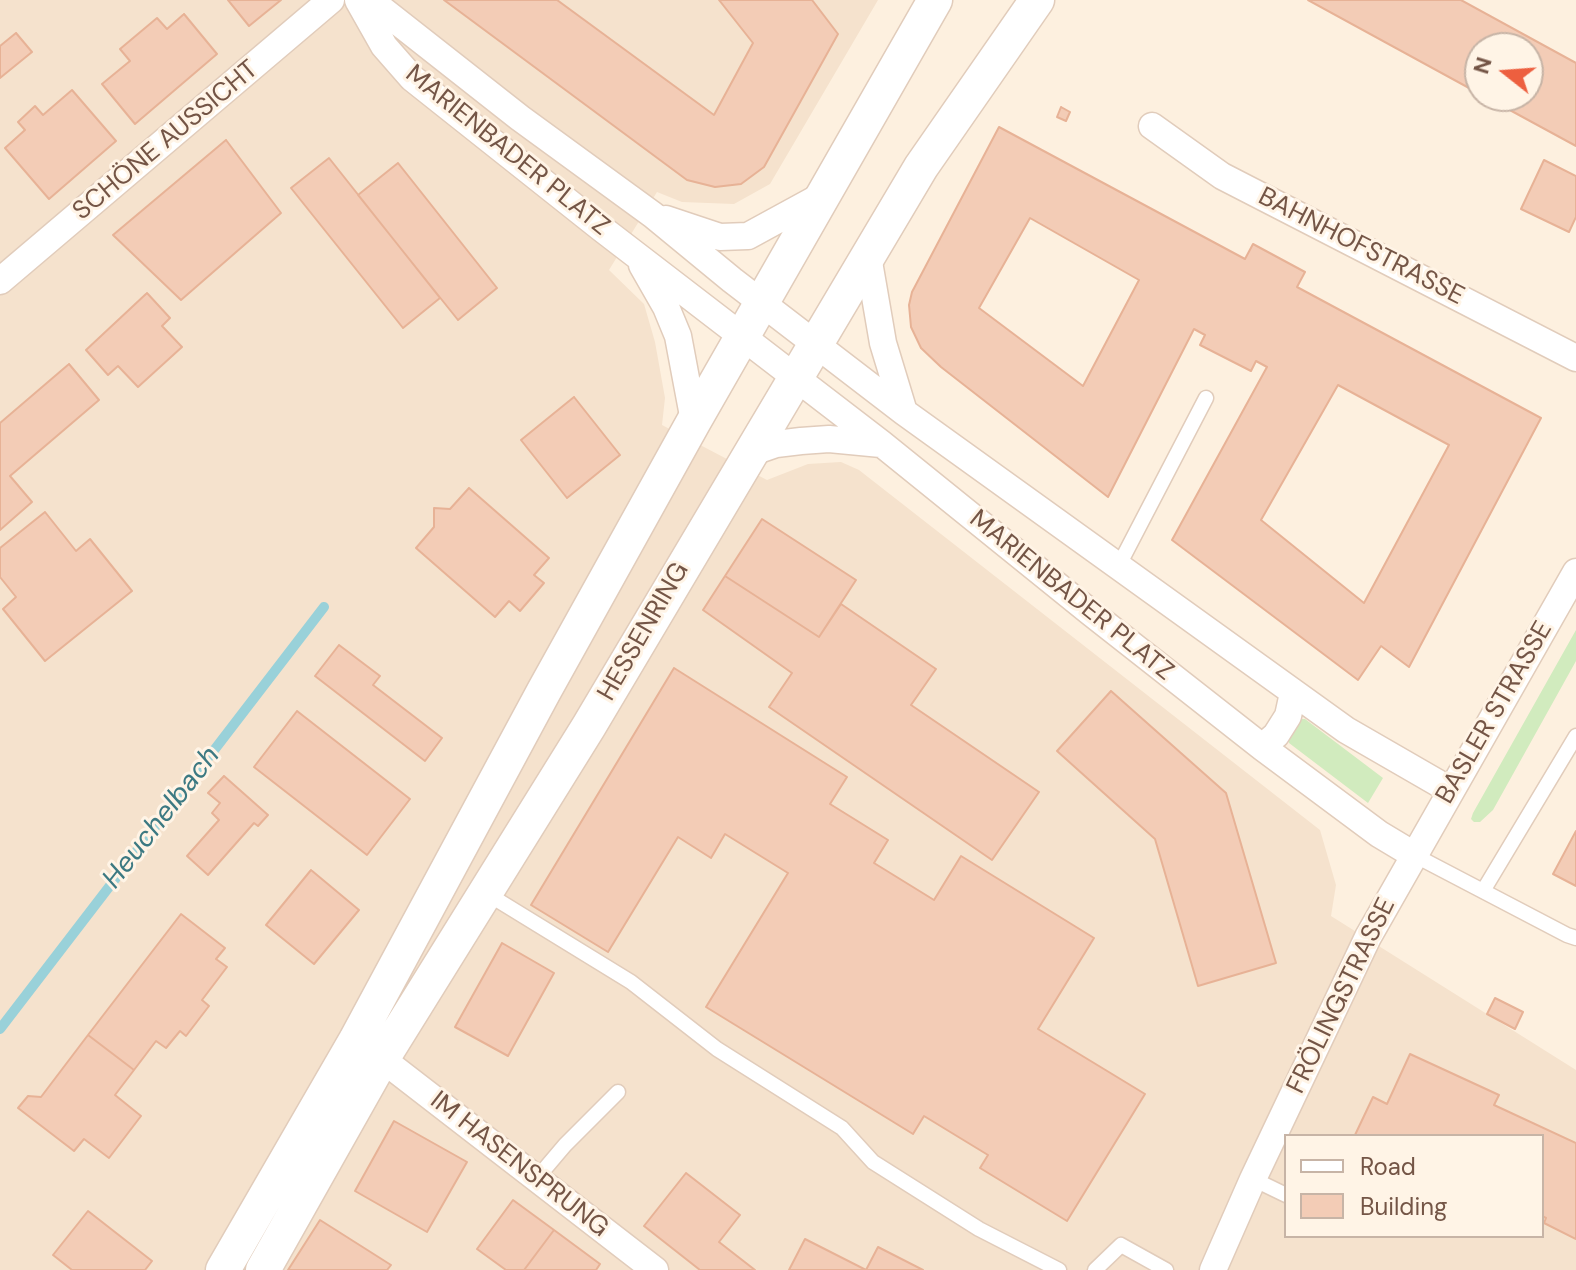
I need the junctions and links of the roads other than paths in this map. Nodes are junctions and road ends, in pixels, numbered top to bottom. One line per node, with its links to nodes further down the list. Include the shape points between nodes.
1 (331, 0): 11 (street, SCHÖNE AUSSICHT)
2 (358, 0): 9 (street, MARIENBADER PLATZ, via 384,46 412,78)
3 (370, 0): 8 (street, MARIENBADER PLATZ)
4 (935, 0): 7 (street)
5 (1037, 0): 10 (street, HESSENRING, via 921,167)
6 (1152, 126): 15 (street, BAHNHOFSTRASSE, via 1222,176)
7 (825, 194): 8 (street, MARIENBADER PLATZ, via 748,236 720,237); 12 (street)
8 (653, 215): 12 (street, MARIENBADER PLATZ)
9 (636, 255): 13 (street, MARIENBADER PLATZ); 19 (street, MARIENBADER PLATZ, via 678,336)
10 (868, 256): 14 (street, HESSENRING); 18 (street, via 883,343)
11 (0, 281)
12 (762, 303): 13 (street); 14 (street, MARIENBADER PLATZ)
13 (742, 337): 16 (street, MARIENBADER PLATZ); 19 (street)
14 (815, 344): 16 (street, HESSENRING); 18 (street, MARIENBADER PLATZ)
15 (1576, 358)
16 (795, 377): 20 (street, MARIENBADER PLATZ); 21 (street, HESSENRING)
17 (1206, 398): 22 (lane)
18 (904, 412): 22 (street, MARIENBADER PLATZ)
19 (694, 421): 37 (street, via 356,1040)
20 (882, 444): 21 (street, via 829,439 776,444); 26 (street, MARIENBADER PLATZ)
21 (750, 453): 30 (street, HESSENRING)
22 (1118, 567): 24 (street, MARIENBADER PLATZ)
23 (1576, 572): 27 (street, BASLER STRASSE)
24 (1293, 693): 26 (street, via 1288,716); 27 (street, MARIENBADER PLATZ)
25 (1576, 736): 29 (lane)
26 (1262, 747): 28 (street, MARIENBADER PLATZ)
27 (1450, 790): 28 (street, BASLER STRASSE)
28 (1414, 855): 29 (lane); 35 (street, FRÖLINGSTRASSE, via 1368,937)
29 (1483, 891): 31 (lane)
30 (485, 893): 32 (street, HESSENRING); 40 (lane, via 631,982 717,1049 842,1128 873,1162 979,1229)
31 (1576, 938)
32 (382, 1059): 34 (street, IM HASENSPRUNG); 38 (street, HESSENRING)
33 (618, 1092): 34 (lane)
34 (537, 1178): 39 (street, IM HASENSPRUNG)
35 (1253, 1179): 36 (lane); 43 (street, FRÖLINGSTRASSE)
36 (1284, 1194)
37 (223, 1270)
38 (263, 1270)
39 (655, 1270)
40 (1059, 1270)
41 (1095, 1270): 42 (lane, via 1121,1245)
42 (1166, 1270)
43 (1213, 1270)

